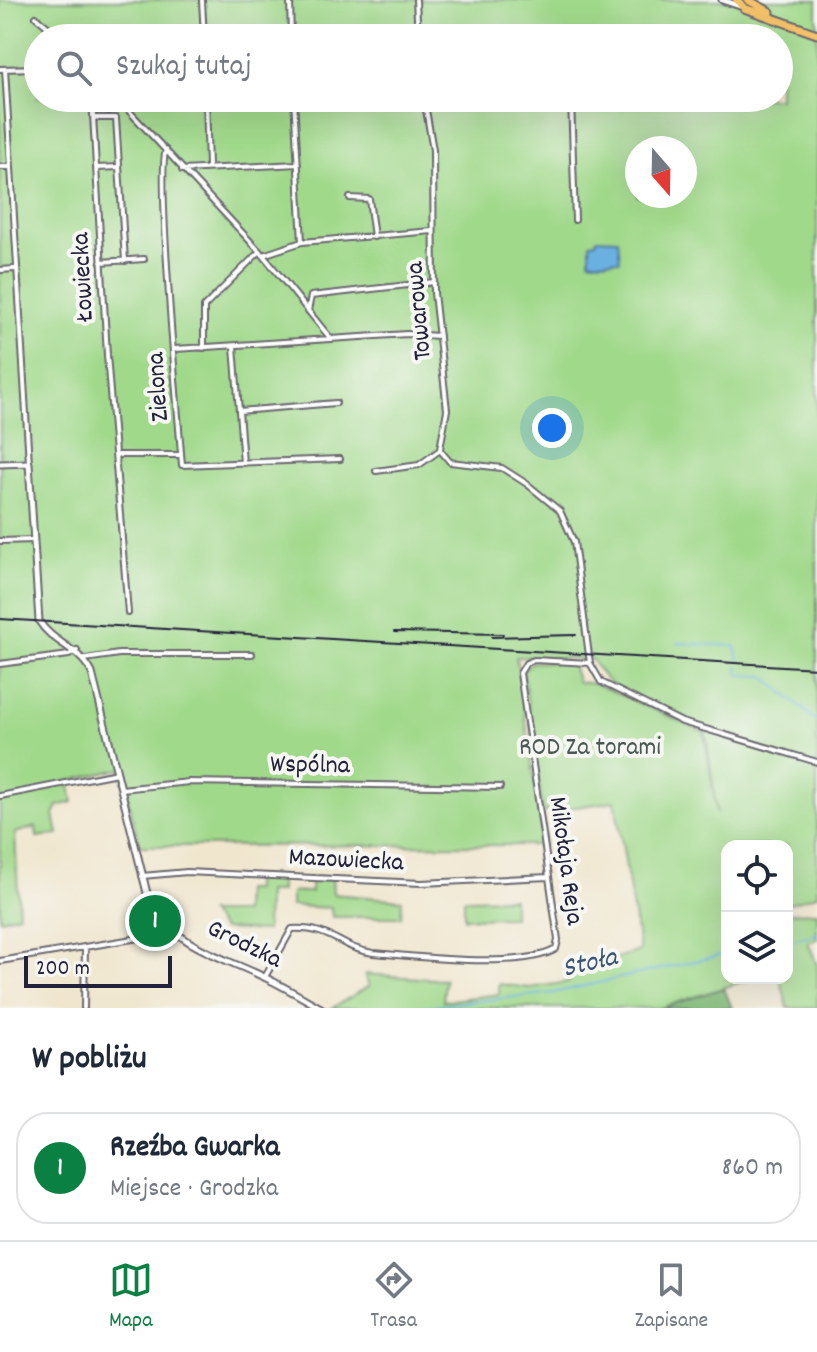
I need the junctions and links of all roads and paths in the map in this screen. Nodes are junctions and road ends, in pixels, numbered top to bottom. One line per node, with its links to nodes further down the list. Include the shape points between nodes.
1 (202, 0): 8 (street)
2 (290, 0): 9 (street)
3 (416, 0): 10 (street)
4 (729, 0): 5 (highway)
5 (747, 2): 11 (highway)
6 (36, 17): 7 (street)
7 (44, 24)
8 (203, 24)
9 (291, 24)
10 (417, 24)
11 (817, 31)
12 (24, 68): 13 (street)
13 (2, 69): 24 (street)
14 (93, 112): 20 (street, Łowiecka)
15 (130, 112): 21 (street)
16 (206, 112): 26 (street)
17 (295, 112): 22 (street)
18 (426, 112): 31 (street, Towarowa, via 433,150)
19 (571, 112): 30 (street)
20 (93, 118): 25 (street, via 116,118); 27 (street, Łowiecka)
21 (166, 150): 28 (street); 46 (street, Zielona, via 162,158)
22 (298, 164): 26 (street); 33 (street)
23 (0, 167): 24 (street)
24 (10, 167): 38 (street)
25 (119, 167): 27 (street); 36 (street)
26 (208, 167): 28 (street)
27 (96, 168): 37 (street, Łowiecka)
28 (182, 170): 34 (street)
29 (350, 198): 32 (street, via 369,199)
30 (575, 220)
31 (433, 231): 32 (street); 40 (street, Towarowa)
32 (374, 237): 33 (street)
33 (302, 242): 34 (street)
34 (261, 254): 41 (street); 45 (street, via 204,307)
35 (144, 259): 36 (street)
36 (125, 261): 37 (street)
37 (101, 262): 50 (street, Łowiecka)
38 (15, 269): 39 (street); 53 (street)
39 (0, 270)
40 (434, 282): 41 (street, via 311,296); 42 (street, Towarowa)
41 (308, 311): 43 (street)
42 (439, 336): 43 (street); 49 (street, Towarowa, via 447,410)
43 (330, 337): 44 (street)
44 (234, 346): 45 (street); 48 (street)
45 (204, 348): 46 (street)
46 (175, 349): 51 (street, Zielona)
47 (336, 403): 48 (street)
48 (239, 411): 54 (street)
49 (440, 450): 56 (street, via 419,465); 63 (street, via 450,462 505,470 560,511 576,549)
50 (116, 455): 51 (street); 59 (street, Łowiecka)
51 (181, 455): 54 (street, Zielona, via 182,465)
52 (340, 459): 54 (street, Zielona)
53 (29, 463): 55 (street); 57 (street, Grodzka)
54 (243, 463)
55 (0, 464)
56 (376, 471)
57 (34, 540): 58 (street); 60 (street, Grodzka, via 39,621)
58 (0, 541)
59 (128, 613)
60 (77, 650): 62 (street, Grodzka); 64 (street)
61 (252, 654): 62 (street)
62 (85, 659): 66 (street, Grodzka)
63 (590, 663): 65 (street, via 601,682 682,722); 71 (street, Mikołaja Reja, via 534,660 520,673)
64 (0, 664)
65 (817, 762)
66 (117, 773): 68 (street, Grodzka); 69 (street)
67 (500, 787): 68 (street, Wspólna, via 189,782)
68 (121, 789): 70 (street, Grodzka)
69 (0, 796)
70 (142, 876): 71 (street, Mazowiecka, via 203,873 421,883); 72 (street, Grodzka)
71 (549, 877): 77 (street, Mikołaja Reja, via 558,947 549,953 473,961 373,953 319,929 292,929)
72 (150, 905): 73 (street, Grodzka); 74 (street)
73 (175, 932): 74 (street); 77 (street, Grodzka, via 223,961)
74 (146, 936): 75 (street)
75 (85, 947): 76 (street); 78 (street)
76 (0, 961)
77 (265, 977): 79 (street, Grodzka)
78 (84, 1008)
79 (321, 1008)

